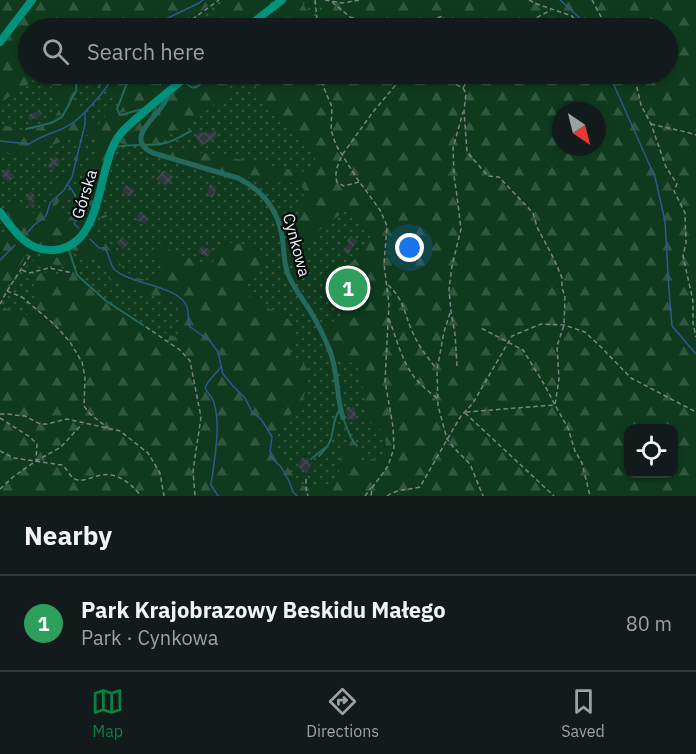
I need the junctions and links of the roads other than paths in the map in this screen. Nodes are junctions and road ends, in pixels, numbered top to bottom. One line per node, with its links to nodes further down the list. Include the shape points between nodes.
1 (32, 0): 3 (street)
2 (282, 0): 5 (street)
3 (18, 18)
4 (18, 18): 6 (street)
5 (259, 18)
6 (0, 42)
7 (76, 84): 14 (lane, via 62,117)
8 (128, 84): 13 (lane, Górska, via 118,112)
9 (177, 84): 12 (street, Górska)
10 (189, 84): 11 (lane, via 192,88)
11 (200, 84)
12 (169, 91): 13 (street, Górska); 16 (street, via 166,101 144,128)
13 (149, 108): 17 (street, Górska, via 123,130)
14 (26, 129)
15 (191, 131): 16 (lane, via 165,143)
16 (142, 145): 17 (lane); 21 (street, Cynkowa, via 153,153 238,178 270,205 282,233 290,277 333,360)
17 (112, 148): 19 (street, Górska, via 90,224)
18 (0, 212): 19 (street, via 35,248)
19 (68, 247): 20 (lane, via 77,275 106,301)
20 (143, 325)
21 (340, 410): 22 (street, Cynkowa); 23 (lane)
22 (343, 418): 24 (lane)
23 (328, 445): 25 (lane); 26 (lane)
24 (357, 446)
25 (319, 456)
26 (311, 459)

